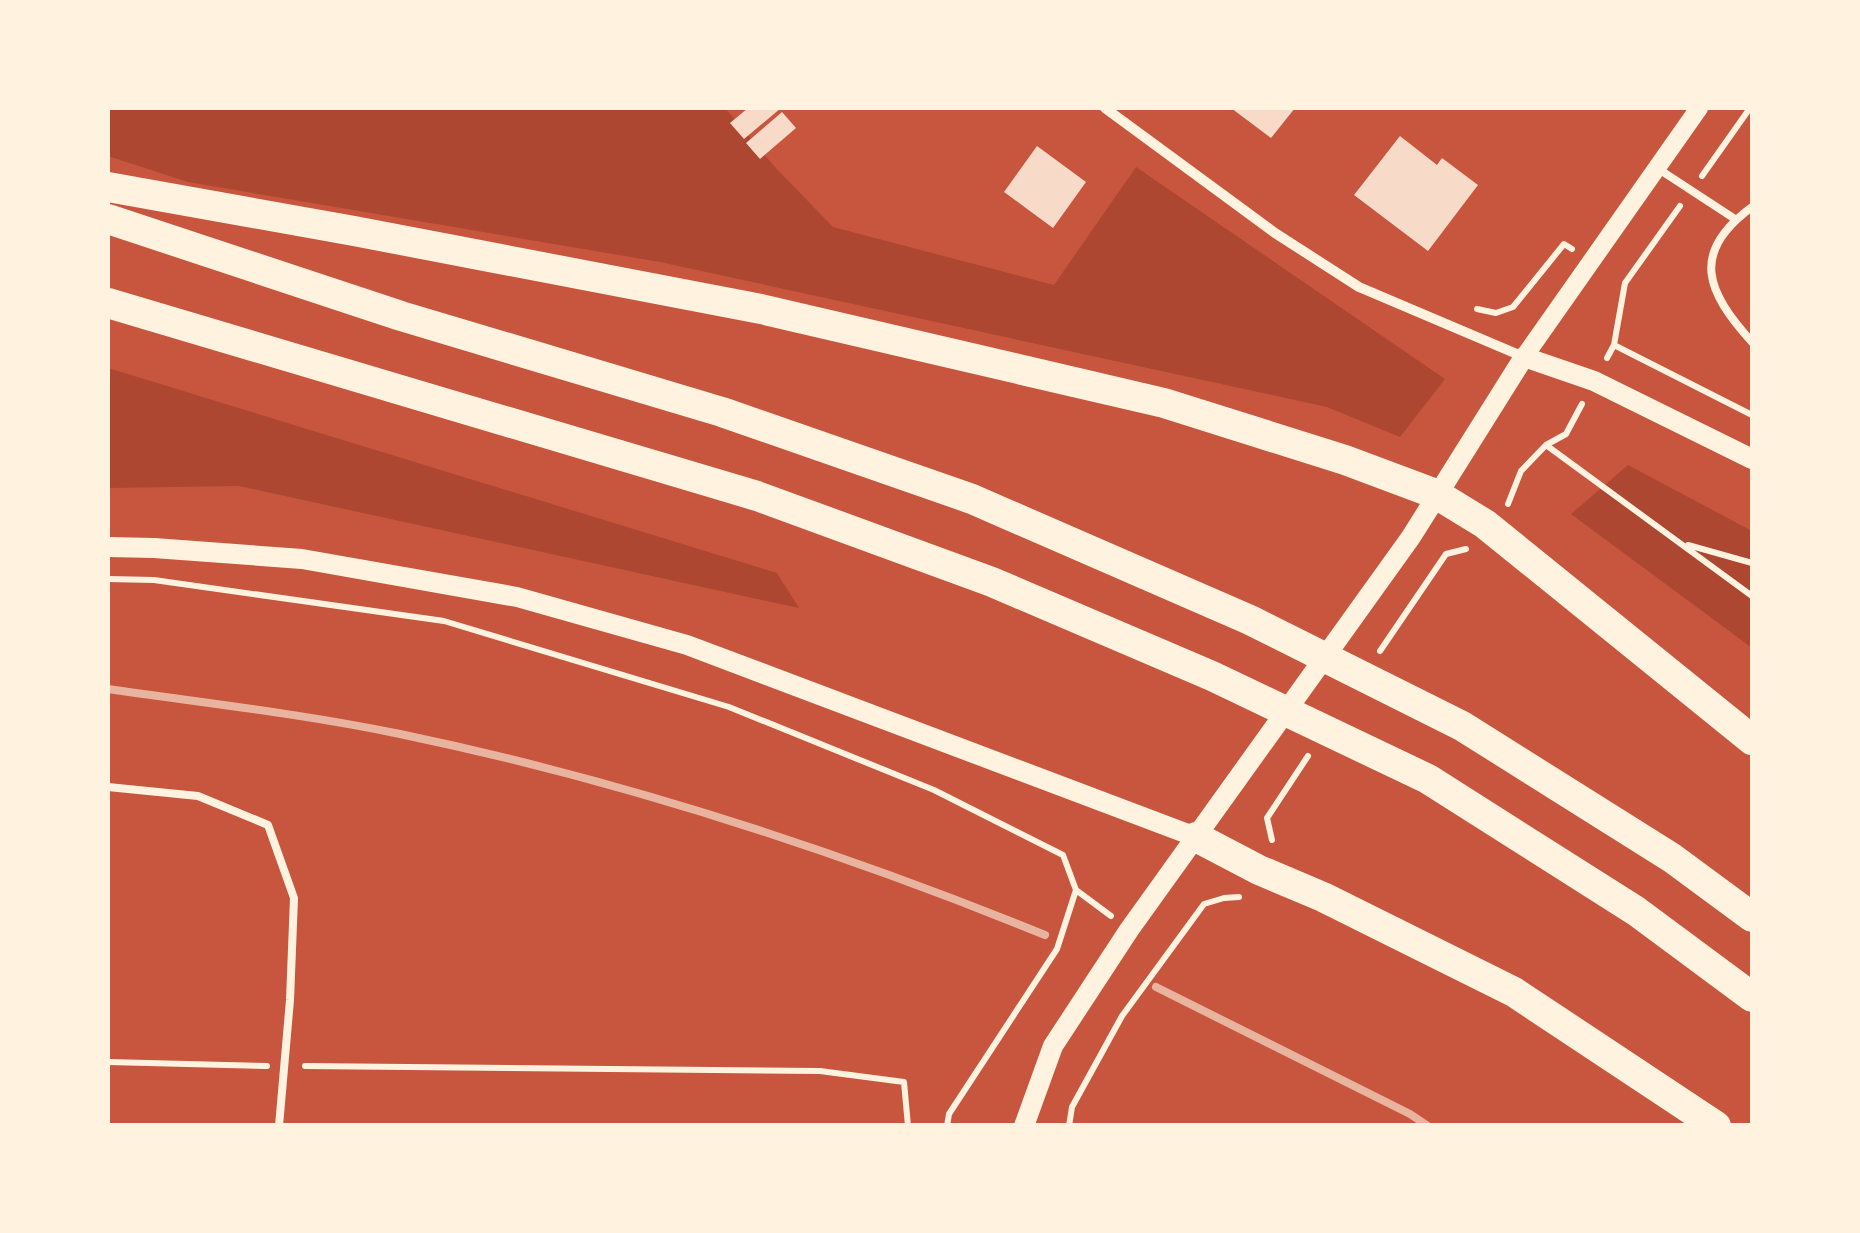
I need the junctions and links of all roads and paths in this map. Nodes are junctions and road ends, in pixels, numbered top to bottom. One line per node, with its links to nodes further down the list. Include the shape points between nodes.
1 (1105, 108): 16 (street, via 1275,234 1360,287)
2 (1699, 108): 4 (street)
3 (1750, 108): 6 (path)
4 (1657, 168): 6 (lane); 10 (street)
5 (108, 187): 21 (highway, via 762,309 1164,403)
6 (1691, 191): 9 (lane); 11 (path)
7 (1752, 206): 9 (lane)
8 (108, 219): 31 (highway, via 722,412 972,500 1250,620 1462,726 1672,858)
9 (1735, 219): 14 (lane, via 1714,248 1710,275 1727,314)
10 (1591, 262): 11 (path); 13 (path, via 1564,244 1513,308 1496,313); 16 (street)
11 (1625, 283): 15 (path)
12 (108, 302): 33 (highway, via 757,496 992,582 1212,676 1428,780 1636,912)
13 (1462, 306)
14 (1752, 342)
15 (1614, 345): 17 (path); 18 (path)
16 (1524, 357): 17 (main road); 21 (main road)
17 (1594, 381): 19 (path, via 1566,434); 20 (main road)
18 (1752, 415)
19 (1546, 446): 22 (path, via 1521,471); 23 (path)
20 (1752, 460)
21 (1436, 494): 28 (highway, via 1485,524); 30 (main road)
22 (1508, 504)
23 (1682, 543): 25 (path); 27 (path)
24 (108, 547): 30 (main road, via 302,558 518,598 687,645)
25 (1752, 563)
26 (108, 579): 38 (path, via 444,621 729,707 934,790 1063,854 1076,890 1057,949 949,1114)
27 (1752, 596)
28 (1752, 740)
29 (108, 787): 35 (lane, via 198,796 268,825 294,898)
30 (1196, 836): 39 (main road, via 1053,1046); 41 (highway, via 1514,992)
31 (1752, 917)
32 (1167, 954): 40 (path, via 1122,1016 1072,1107)
33 (1752, 996)
34 (108, 1062): 35 (path)
35 (284, 1066): 36 (lane); 37 (path, via 820,1071 904,1082)
36 (279, 1126)
37 (908, 1126)
38 (948, 1126)
39 (1024, 1126)
40 (1069, 1126)
41 (1716, 1126)

